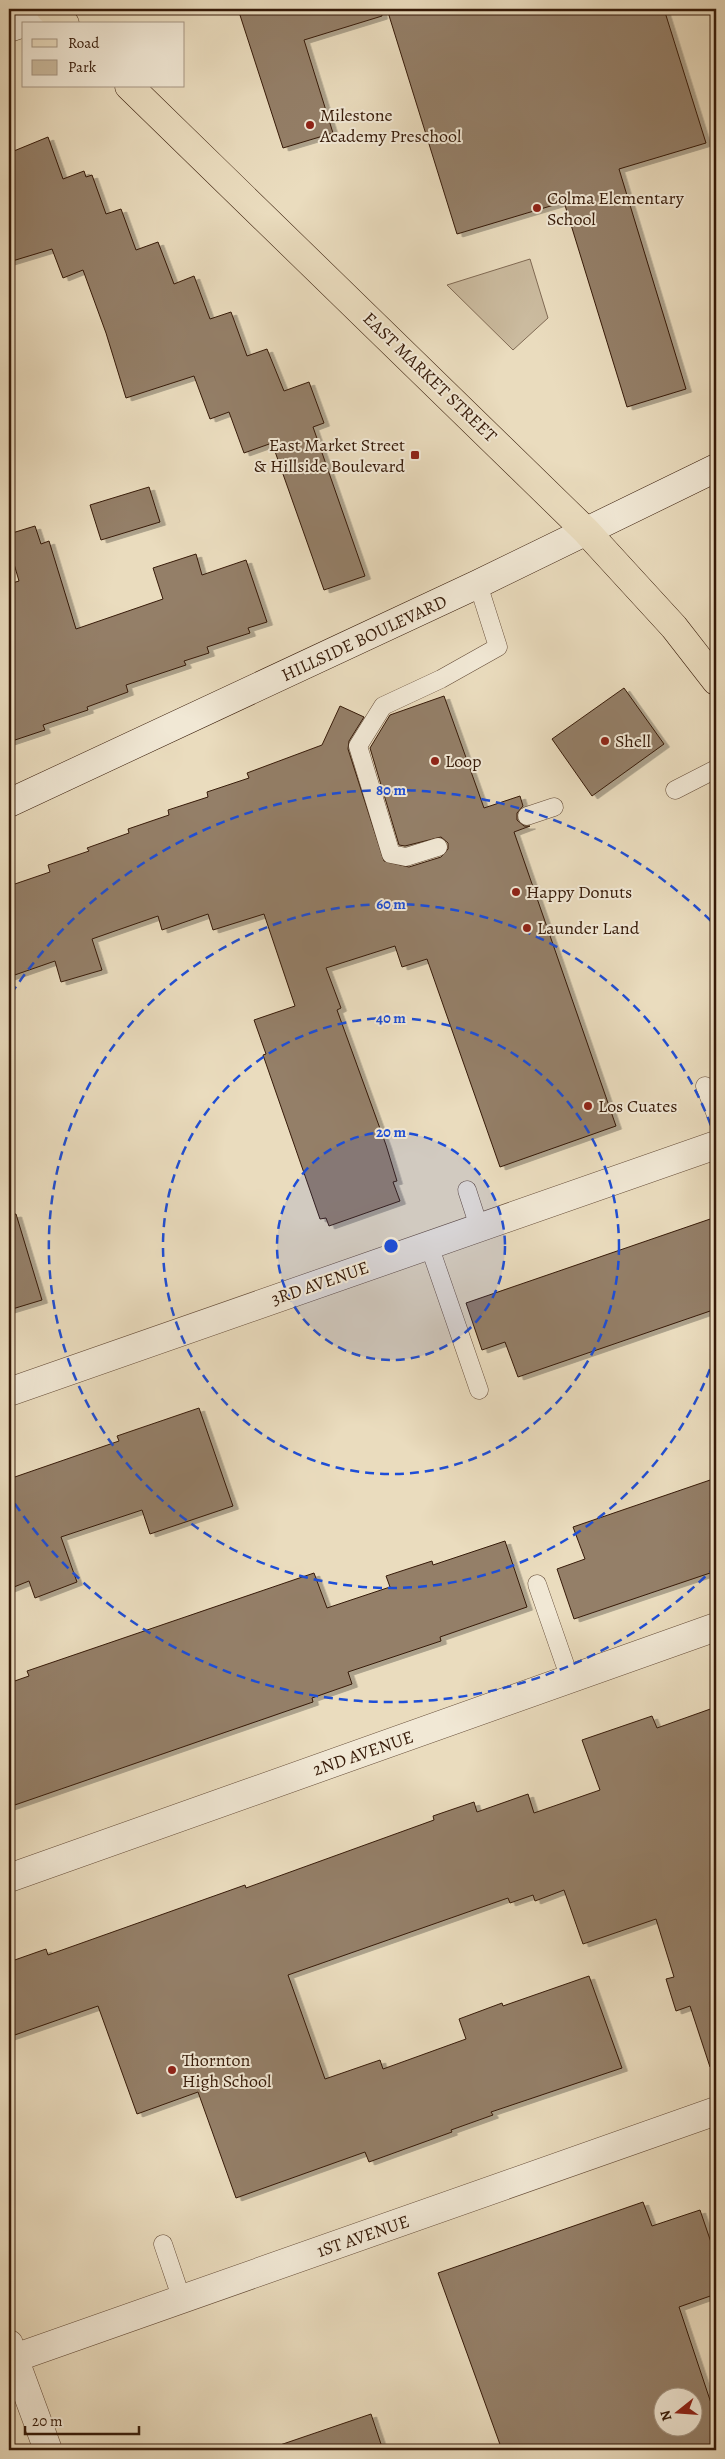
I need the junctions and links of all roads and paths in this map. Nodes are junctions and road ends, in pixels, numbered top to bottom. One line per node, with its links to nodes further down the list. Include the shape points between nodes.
1 (56, 15): 2 (street)
2 (31, 22)
3 (22, 24): 4 (street)
4 (9, 28)
5 (132, 88): 7 (main road, EAST MARKET STREET)
6 (716, 468): 7 (street, HILLSIDE BOULEVARD)
7 (586, 531): 8 (street, HILLSIDE BOULEVARD); 9 (main road, EAST MARKET STREET)
8 (478, 584): 12 (street, HILLSIDE BOULEVARD); 15 (lane, via 498,647 383,706 358,746 391,854 406,857)
9 (714, 672)
10 (716, 769): 11 (lane)
11 (676, 790)
12 (9, 803)
13 (554, 807): 14 (lane)
14 (527, 816)
15 (438, 847)
16 (705, 1086): 17 (lane)
17 (716, 1115)
18 (716, 1145): 20 (street, 3RD AVENUE)
19 (467, 1190): 20 (lane)
20 (479, 1227): 21 (street, 3RD AVENUE)
21 (429, 1245): 22 (lane); 23 (street, 3RD AVENUE)
22 (479, 1390)
23 (9, 1392)
24 (537, 1584): 26 (lane)
25 (716, 1627): 26 (street, 2ND AVENUE)
26 (570, 1679): 27 (street, 2ND AVENUE)
27 (9, 1878)
28 (716, 2111): 30 (street, 1ST AVENUE)
29 (163, 2244): 30 (lane)
30 (182, 2300): 31 (street, 1ST AVENUE)
31 (10, 2354): 32 (street)
32 (48, 2450)

